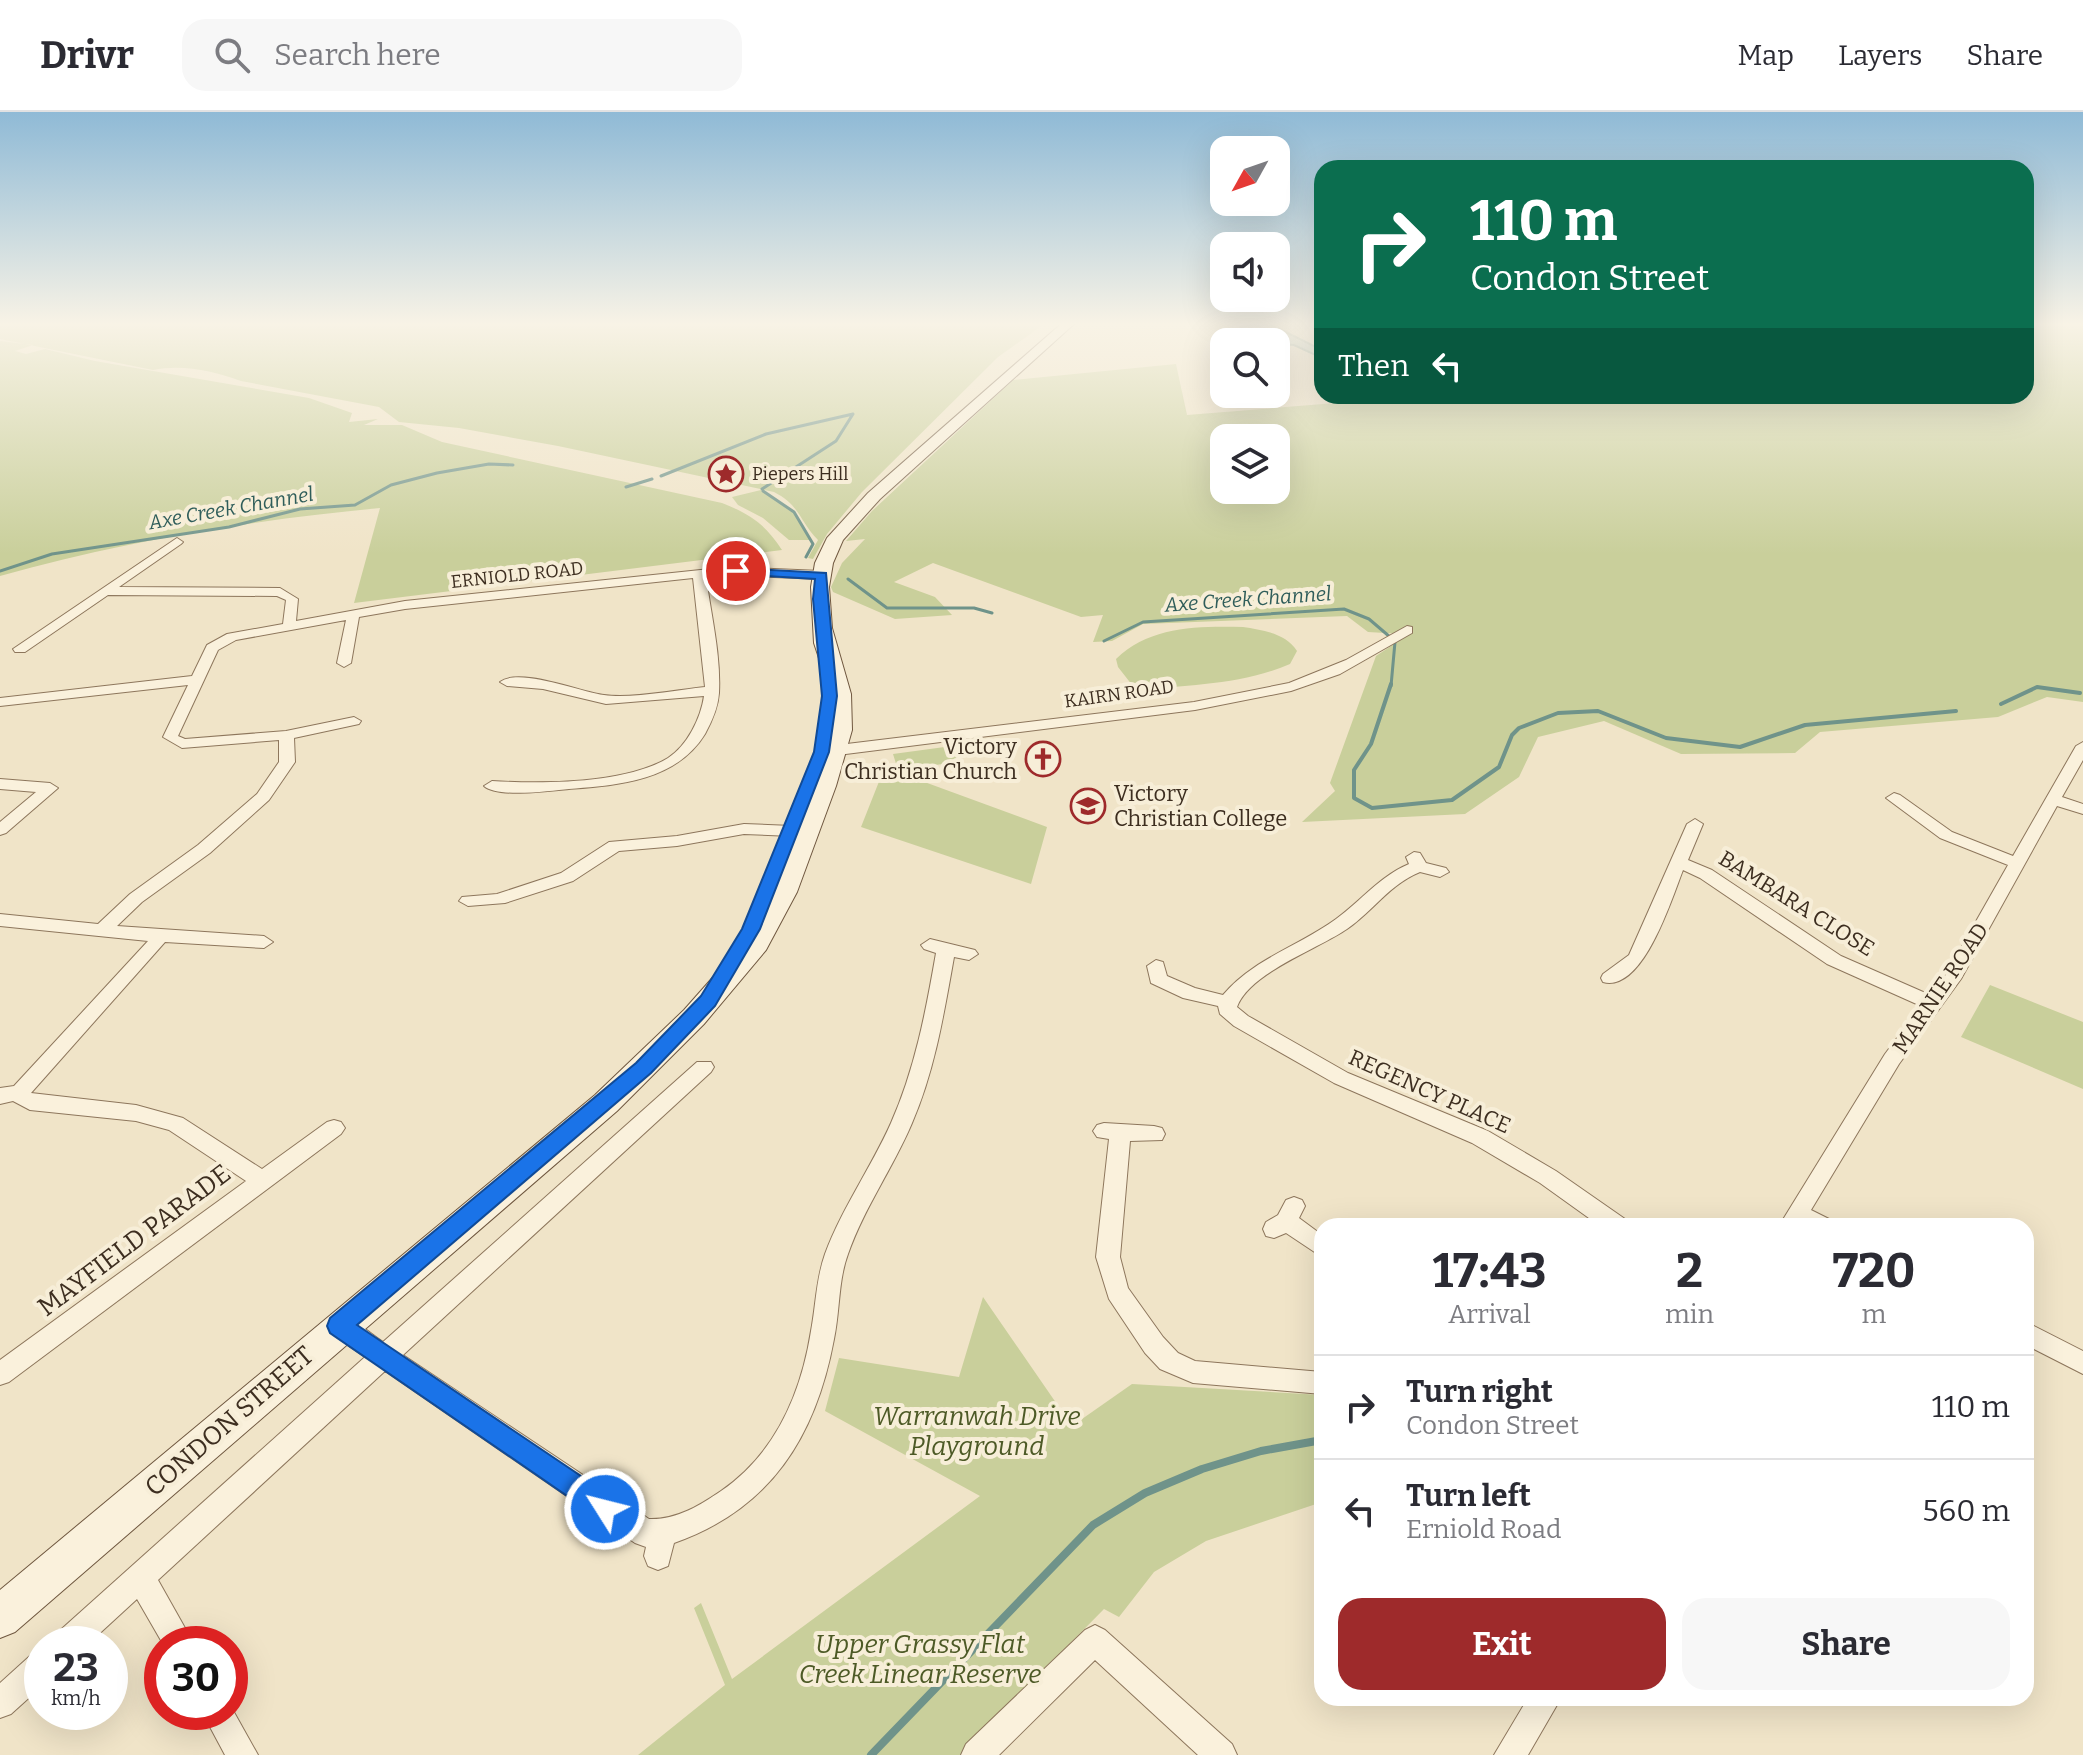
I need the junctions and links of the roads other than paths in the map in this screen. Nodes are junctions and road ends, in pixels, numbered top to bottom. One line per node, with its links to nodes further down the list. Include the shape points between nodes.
1 (982, 401): 4 (main road, via 857,513 830,547)
2 (177, 542): 5 (street)
3 (699, 574): 4 (street, ERNIOLD ROAD); 8 (street, ERNIOLD ROAD); 15 (street)
4 (821, 575): 20 (main road, CONDON STREET)
5 (122, 580): 6 (street, via 136,583); 7 (street)
6 (138, 589): 7 (street); 9 (street, via 280,592 292,599)
7 (105, 591): 11 (street)
8 (353, 615): 9 (street, ERNIOLD ROAD); 12 (street)
9 (289, 628): 13 (street, ERNIOLD ROAD, via 220,641)
10 (1407, 630): 20 (street, KAIRN ROAD, via 1292,687 1195,706)
11 (20, 649)
12 (344, 663)
13 (195, 680): 16 (street); 18 (street, via 172,741)
14 (507, 682): 15 (street, via 606,700)
15 (712, 691): 22 (street, via 684,753 667,765 645,773 538,787)
16 (0, 702)
17 (357, 720): 18 (street)
18 (285, 742): 34 (street, via 287,762 257,803)
19 (2083, 746): 24 (street, MARNIE ROAD)
20 (829, 751): 28 (main road, CONDON STREET); 40 (main road, CONDON STREET, via 784,892 757,944)
21 (0, 784): 27 (street, via 50,788)
22 (492, 786)
23 (1894, 798): 30 (street, via 1946,835)
24 (2052, 799): 25 (street); 30 (street, MARNIE ROAD)
25 (2083, 809)
26 (1695, 824): 29 (street)
27 (0, 830)
28 (792, 831): 32 (street, via 744,829 615,846 562,879 499,899); 40 (main road, CONDON STREET, via 751,929)
29 (1679, 862): 39 (street, via 1637,958); 42 (street, BAMBARA CLOSE, via 1706,874 1834,960)
30 (2017, 863): 42 (street, MARNIE ROAD)
31 (1440, 872): 41 (street, via 1416,861 1341,923 1274,962)
32 (468, 901)
33 (0, 920): 34 (street)
34 (104, 928): 35 (street)
35 (158, 936): 36 (street); 44 (street)
36 (268, 941)
37 (948, 950): 54 (street, via 931,1034 904,1120 831,1269 815,1371 790,1438 755,1483 660,1545)
38 (1156, 966): 41 (street, REGENCY PLACE, via 1158,979 1168,985)
39 (1610, 978)
40 (708, 1001): 52 (main road, CONDON STREET, via 606,1103)
41 (1227, 1002): 48 (street, REGENCY PLACE, via 1230,1014 1241,1021 1341,1078 1480,1137)
42 (1934, 1004): 49 (street, MARNIE ROAD, via 1892,1059)
43 (704, 1067): 54 (street)
44 (10, 1094): 47 (street, MAYFIELD PARADE, via 30,1102 136,1113 176,1124)
45 (334, 1128): 47 (street, MAYFIELD PARADE)
46 (1154, 1134): 57 (street, via 1112,1132 1108,1257 1117,1292 1169,1361 1193,1372)
47 (262, 1180): 56 (street, MAYFIELD PARADE)
48 (1606, 1218)
49 (1794, 1218)
50 (1285, 1219): 51 (street)
51 (1314, 1242)
52 (339, 1326): 54 (street); 59 (main road, CONDON STREET)
53 (2034, 1337): 55 (street)
54 (384, 1354): 58 (street)
55 (2083, 1363)
56 (0, 1374)
57 (1314, 1382)
58 (141, 1578): 60 (street); 61 (street)
59 (0, 1617)
60 (86, 1626)
61 (169, 1626)
62 (24, 1682): 63 (street)
63 (0, 1703)
64 (1541, 1706): 69 (street)
65 (227, 1730): 66 (street)
66 (242, 1755)
67 (977, 1755): 68 (street, via 1095,1640)
68 (1221, 1755)
69 (1510, 1755)

